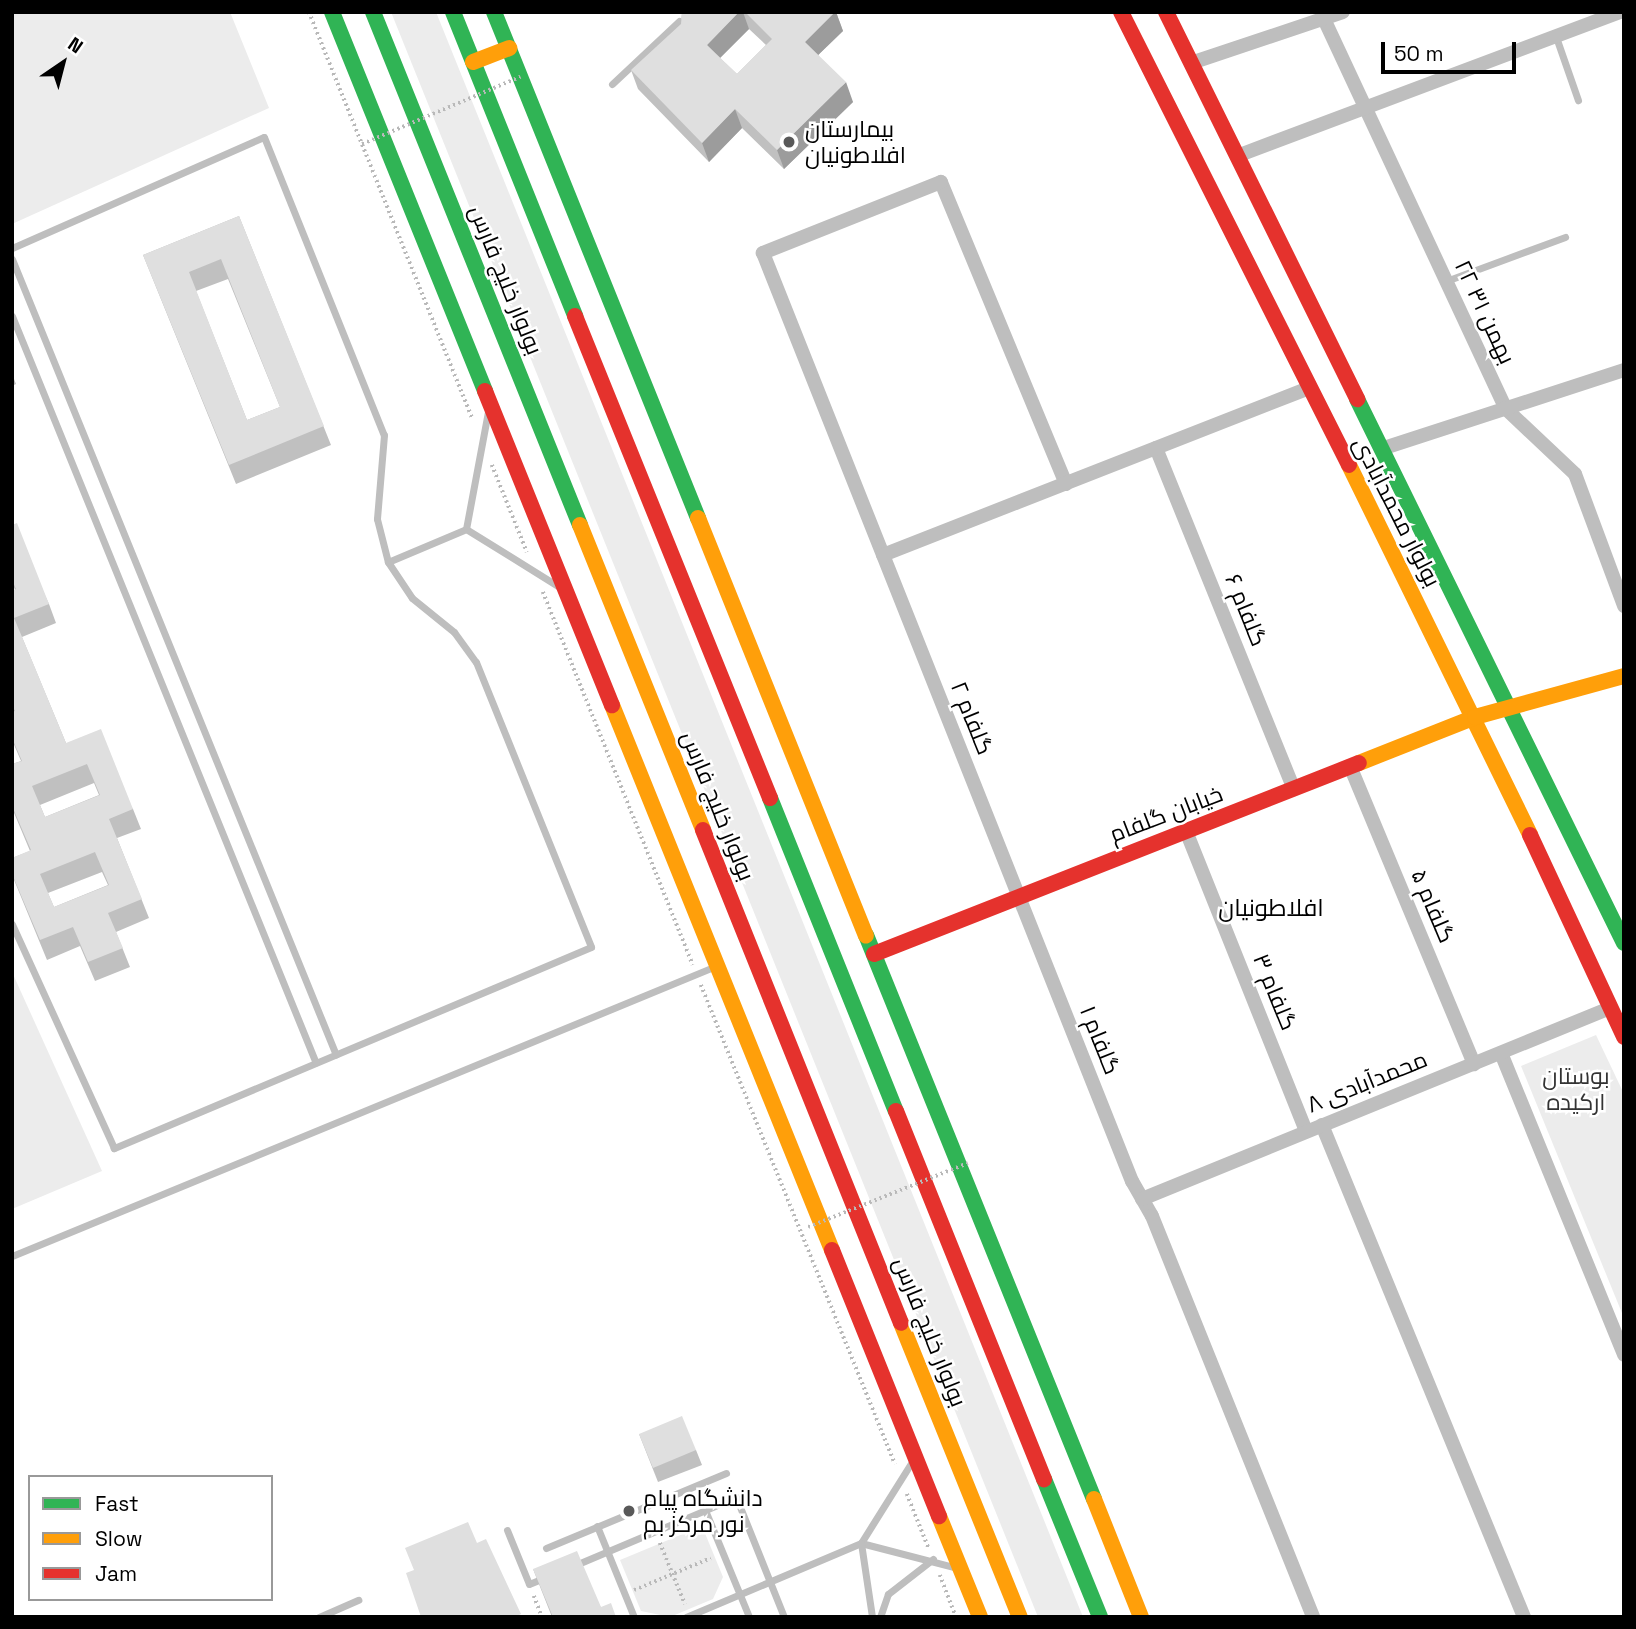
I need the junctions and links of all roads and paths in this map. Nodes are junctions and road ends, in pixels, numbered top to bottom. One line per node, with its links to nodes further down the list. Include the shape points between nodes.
1 (309, 12): 22 (path)
2 (332, 12): 31 (main road)
3 (373, 12): 97 (main road, بولوار خلیج فارس)
4 (453, 12): 16 (main road)
5 (494, 12): 15 (main road)
6 (682, 12): 12 (lane)
7 (1121, 12): 30 (main road, بولوار محمدآبادی)
8 (1166, 12): 17 (main road, بولوار محمدآبادی)
9 (1343, 12): 11 (street)
10 (1621, 12): 14 (street)
11 (1324, 19): 17 (street); 21 (street, ۲۲ بهمن ۳۱)
12 (679, 21): 13 (lane); 19 (lane)
13 (679, 31)
14 (1556, 37): 20 (lane); 21 (street)
15 (509, 48): 16 (main road); 18 (main road)
16 (474, 62): 98 (main road)
17 (1191, 63): 23 (main road, بولوار محمدآبادی)
18 (520, 77): 22 (path, bridge); 52 (main road)
19 (612, 84)
20 (1578, 100)
21 (1365, 108): 23 (street); 27 (street, ۲۲ بهمن ۳۱)
22 (362, 144): 33 (path)
23 (1237, 156): 35 (main road, بولوار محمدآبادی)
24 (1565, 237): 27 (lane)
25 (12, 248): 39 (lane, via 264,137 384,435 377,519)
26 (12, 259): 58 (lane)
27 (1446, 281): 32 (street, ۲۲ بهمن ۳۱)
28 (12, 316): 59 (lane)
29 (1624, 370): 32 (street)
30 (1310, 388): 34 (street); 45 (main road, بولوار محمدآبادی)
31 (490, 402): 33 (lane); 41 (main road)
32 (1504, 408): 35 (street); 42 (street, ۲۲ بهمن ۳۱, via 1575,474)
33 (482, 442): 37 (lane); 40 (path)
34 (1156, 449): 36 (street); 47 (street, گلفام ۶)
35 (1381, 449): 44 (main road, بولوار محمدآبادی)
36 (1066, 484): 38 (street); 38 (street, گلفام ۲, via 941,181 763,253)
37 (467, 529): 39 (lane); 40 (lane)
38 (883, 555): 49 (street, گلفام ۲)
39 (388, 562): 58 (lane, via 412,598 454,632 476,662 591,947)
40 (535, 572): 41 (lane); 54 (path)
41 (566, 591): 53 (main road)
42 (1624, 606)
43 (1624, 676): 44 (main road, خیابان گلفام)
44 (1508, 707): 45 (main road, خیابان گلفام); 51 (main road, بولوار محمدآبادی)
45 (1475, 717): 46 (main road, خیابان گلفام); 55 (main road, بولوار محمدآبادی)
46 (1350, 766): 47 (main road, خیابان گلفام); 60 (street, گلفام ۵)
47 (1294, 789): 48 (main road, خیابان گلفام)
48 (1186, 831): 49 (main road, خیابان گلفام); 62 (street, گلفام ۳)
49 (1019, 897): 52 (main road, خیابان گلفام); 64 (street, گلفام ۱)
50 (12, 924): 59 (lane, via 114,1148)
51 (1624, 943)
52 (874, 954): 99 (main road)
53 (717, 966): 54 (lane); 68 (main road)
54 (697, 974): 66 (lane); 70 (path)
55 (1610, 1008): 56 (main road, بولوار محمدآبادی); 57 (street, محمدآبادی ۸)
56 (1624, 1038)
57 (1501, 1053): 60 (street, محمدآبادی ۸); 67 (street)
58 (336, 1055): 59 (lane)
59 (316, 1063)
60 (1474, 1064): 61 (street, محمدآبادی ۸)
61 (1322, 1125): 62 (street, محمدآبادی ۸); 101 (street)
62 (1307, 1132): 64 (street, محمدآبادی ۸)
63 (968, 1163): 65 (path, bridge)
64 (1142, 1199): 100 (street, گلفام ۱)
65 (808, 1227)
66 (12, 1256)
67 (1624, 1354)
68 (915, 1456): 70 (lane); 80 (main road)
69 (726, 1472): 72 (lane)
70 (901, 1481): 75 (lane); 79 (path)
71 (705, 1510): 74 (lane); 78 (lane); 82 (lane, via 736,1497)
72 (597, 1526): 76 (lane); 77 (lane)
73 (507, 1530): 83 (lane)
74 (656, 1531): 77 (lane); 81 (path)
75 (862, 1544): 79 (lane); 82 (lane); 93 (lane)
76 (546, 1548)
77 (607, 1551): 83 (lane); 84 (lane)
78 (723, 1553): 81 (path); 85 (lane)
79 (933, 1559): 80 (lane); 94 (lane, via 888,1594); 95 (path)
80 (960, 1569): 96 (main road)
81 (673, 1574): 84 (path); 87 (path)
82 (770, 1582): 85 (lane); 92 (lane)
83 (529, 1584): 89 (path)
84 (624, 1594): 90 (lane)
85 (740, 1594): 87 (lane); 91 (lane)
86 (358, 1600): 88 (lane)
87 (688, 1616)
88 (319, 1617)
89 (542, 1617)
90 (634, 1617)
91 (749, 1617)
92 (784, 1617)
93 (872, 1617)
94 (880, 1617)
95 (956, 1617)
96 (980, 1617)
97 (1020, 1617)
98 (1101, 1617)
99 (1142, 1617)
100 (1313, 1617)
101 (1524, 1617)

